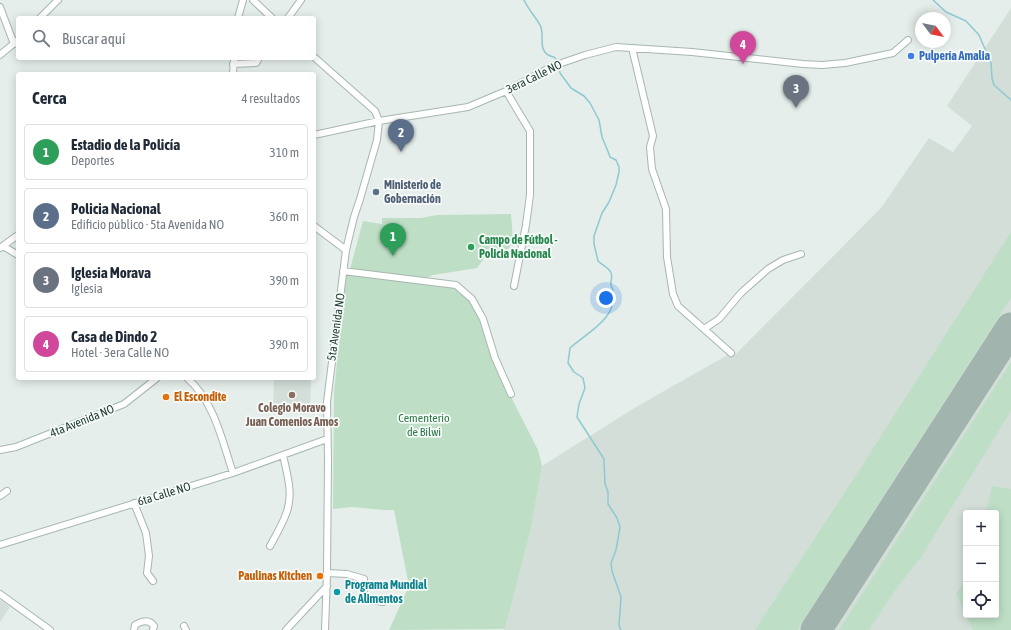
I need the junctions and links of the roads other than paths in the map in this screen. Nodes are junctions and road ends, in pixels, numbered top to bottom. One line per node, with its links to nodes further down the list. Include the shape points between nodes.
1 (58, 0): 6 (street)
2 (243, 0): 7 (street)
3 (253, 0): 8 (street)
4 (301, 0): 9 (street)
5 (0, 7): 11 (street)
6 (42, 16)
7 (239, 16)
8 (270, 16)
9 (289, 16)
10 (908, 40): 12 (street, 3era Calle NO, via 893,53 845,63 805,64)
11 (16, 42): 13 (street)
12 (632, 48): 18 (street, 3era Calle NO, via 616,47 585,55 553,66); 29 (street, via 653,136 650,147 652,169 666,209 667,257 673,294 678,306)
13 (0, 55)
14 (316, 59): 19 (street, via 375,111)
15 (258, 60): 16 (street, via 256,63)
16 (233, 61): 17 (street)
17 (233, 72)
18 (506, 91): 19 (street, 3era Calle NO, via 468,107); 28 (street, via 530,131 530,195)
19 (379, 121): 20 (street, 3era Calle NO); 24 (street, 5ta Avenida NO, via 377,140)
20 (316, 135)
21 (316, 228): 24 (street)
22 (16, 236): 23 (street)
23 (2, 247): 25 (street)
24 (346, 250): 27 (street, 5ta Avenida NO)
25 (16, 254)
26 (801, 254): 29 (street, via 768,269 741,293 719,319)
27 (343, 271): 33 (street, via 456,285 472,299 483,319); 34 (street, 5ta Avenida NO, via 327,402)
28 (514, 286)
29 (704, 329): 30 (street)
30 (731, 353)
31 (154, 380): 35 (street, 4ta Avenida NO, via 124,404 16,447)
32 (189, 380): 37 (street, via 197,387 217,423)
33 (511, 394)
34 (327, 439): 36 (street, 6ta Calle NO); 43 (street, 5ta Avenida NO)
35 (0, 450)
36 (284, 455): 37 (street, 6ta Calle NO); 42 (street, via 290,488 287,514)
37 (233, 473): 40 (street, 6ta Calle NO)
38 (7, 491): 39 (street)
39 (0, 496)
40 (134, 503): 41 (street, 6ta Calle NO); 44 (street, via 146,533 147,573)
41 (0, 545)
42 (270, 546)
43 (327, 573): 45 (street, 5ta Avenida NO); 47 (street, via 347,574 364,579 364,599)
44 (153, 581)
45 (327, 586): 51 (street); 52 (street, 5ta Avenida NO)
46 (0, 594): 48 (street)
47 (382, 602)
48 (50, 630)
49 (134, 630): 50 (street, via 139,622 146,622 154,626)
50 (153, 630)
51 (286, 630)
52 (325, 630)

